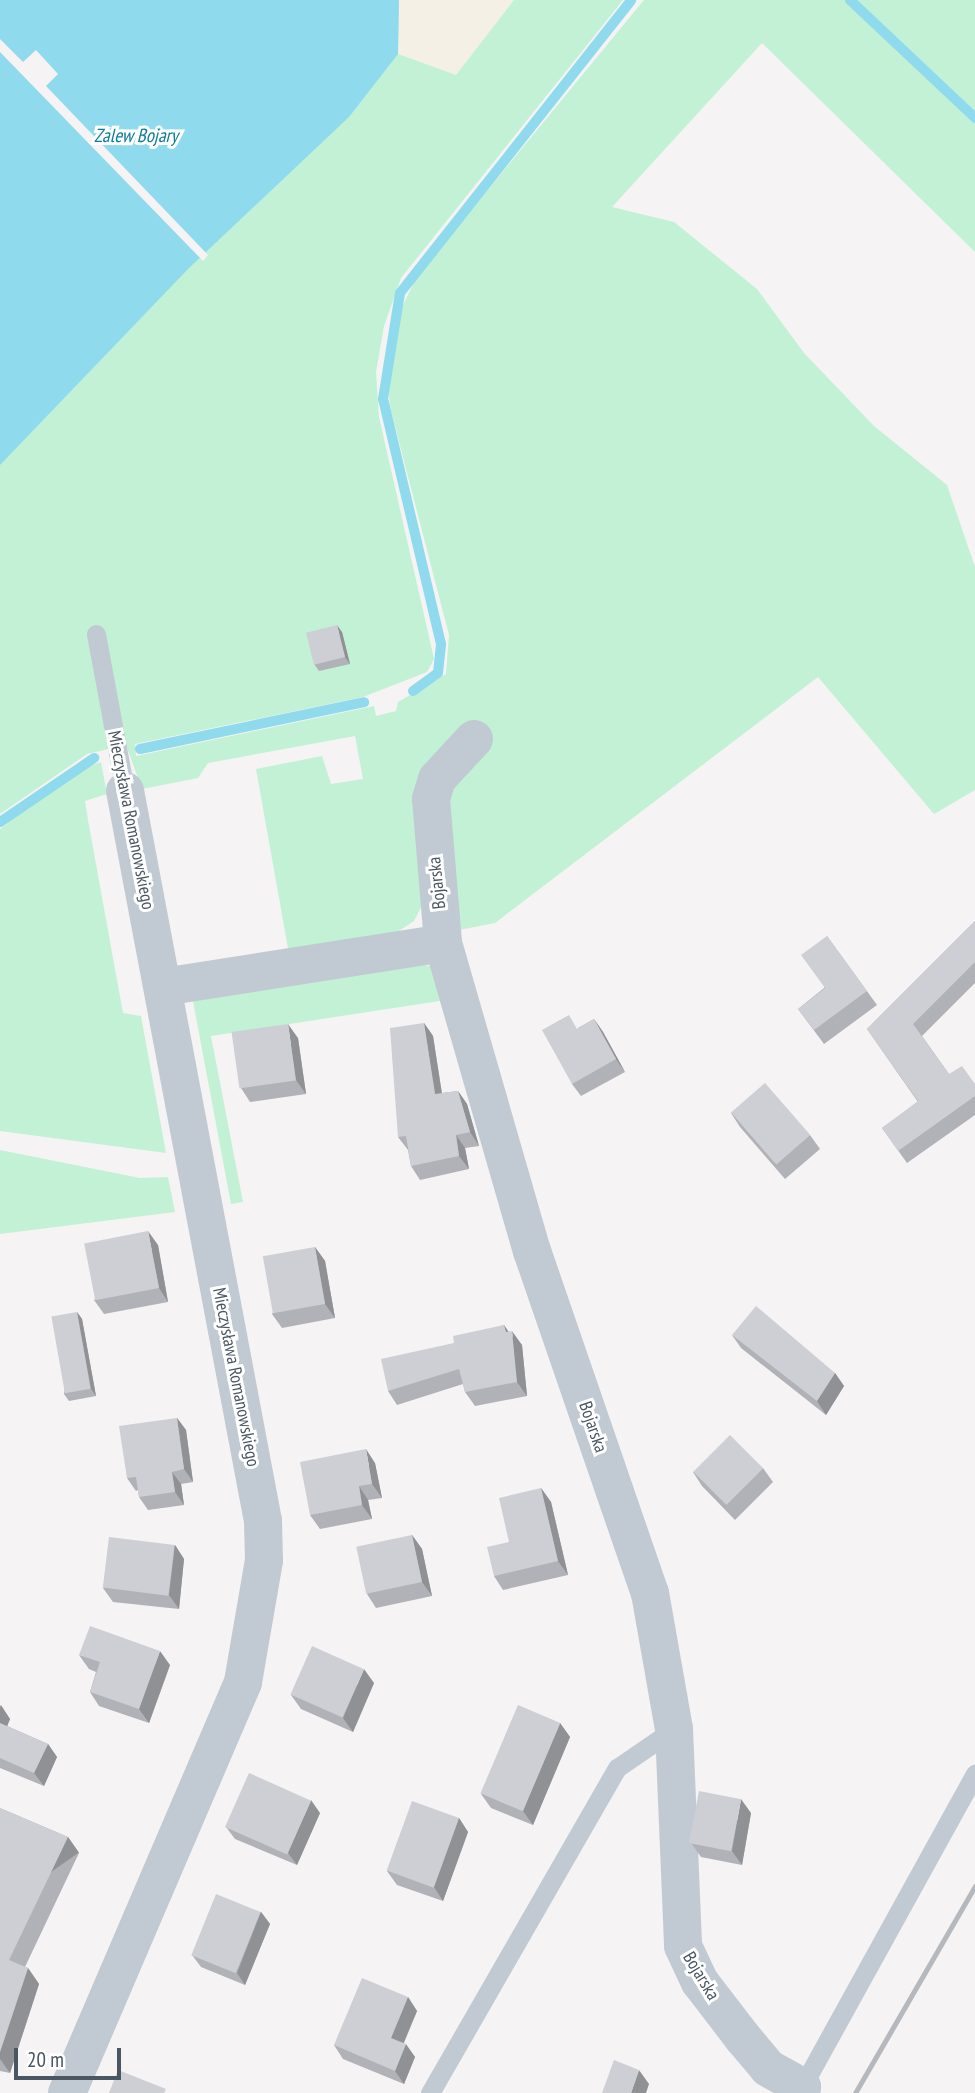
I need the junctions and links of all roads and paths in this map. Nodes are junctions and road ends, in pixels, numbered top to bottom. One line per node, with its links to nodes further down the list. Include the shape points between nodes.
1 (96, 634): 3 (lane, Mieczysława Romanowskiego)
2 (474, 738): 4 (street, Bojarska, via 437,779 430,799)
3 (125, 791): 5 (street, Mieczysława Romanowskiego)
4 (443, 943): 5 (street); 6 (street, Bojarska, via 533,1251 650,1593)
5 (163, 987): 9 (street, Mieczysława Romanowskiego, via 263,1521 264,1561 243,1682)
6 (674, 1729): 8 (street, Bojarska, via 683,1946 701,1982 768,2068); 10 (lane, via 617,1768)
7 (975, 1774): 8 (lane)
8 (800, 2090)
9 (67, 2093)
10 (430, 2093)

